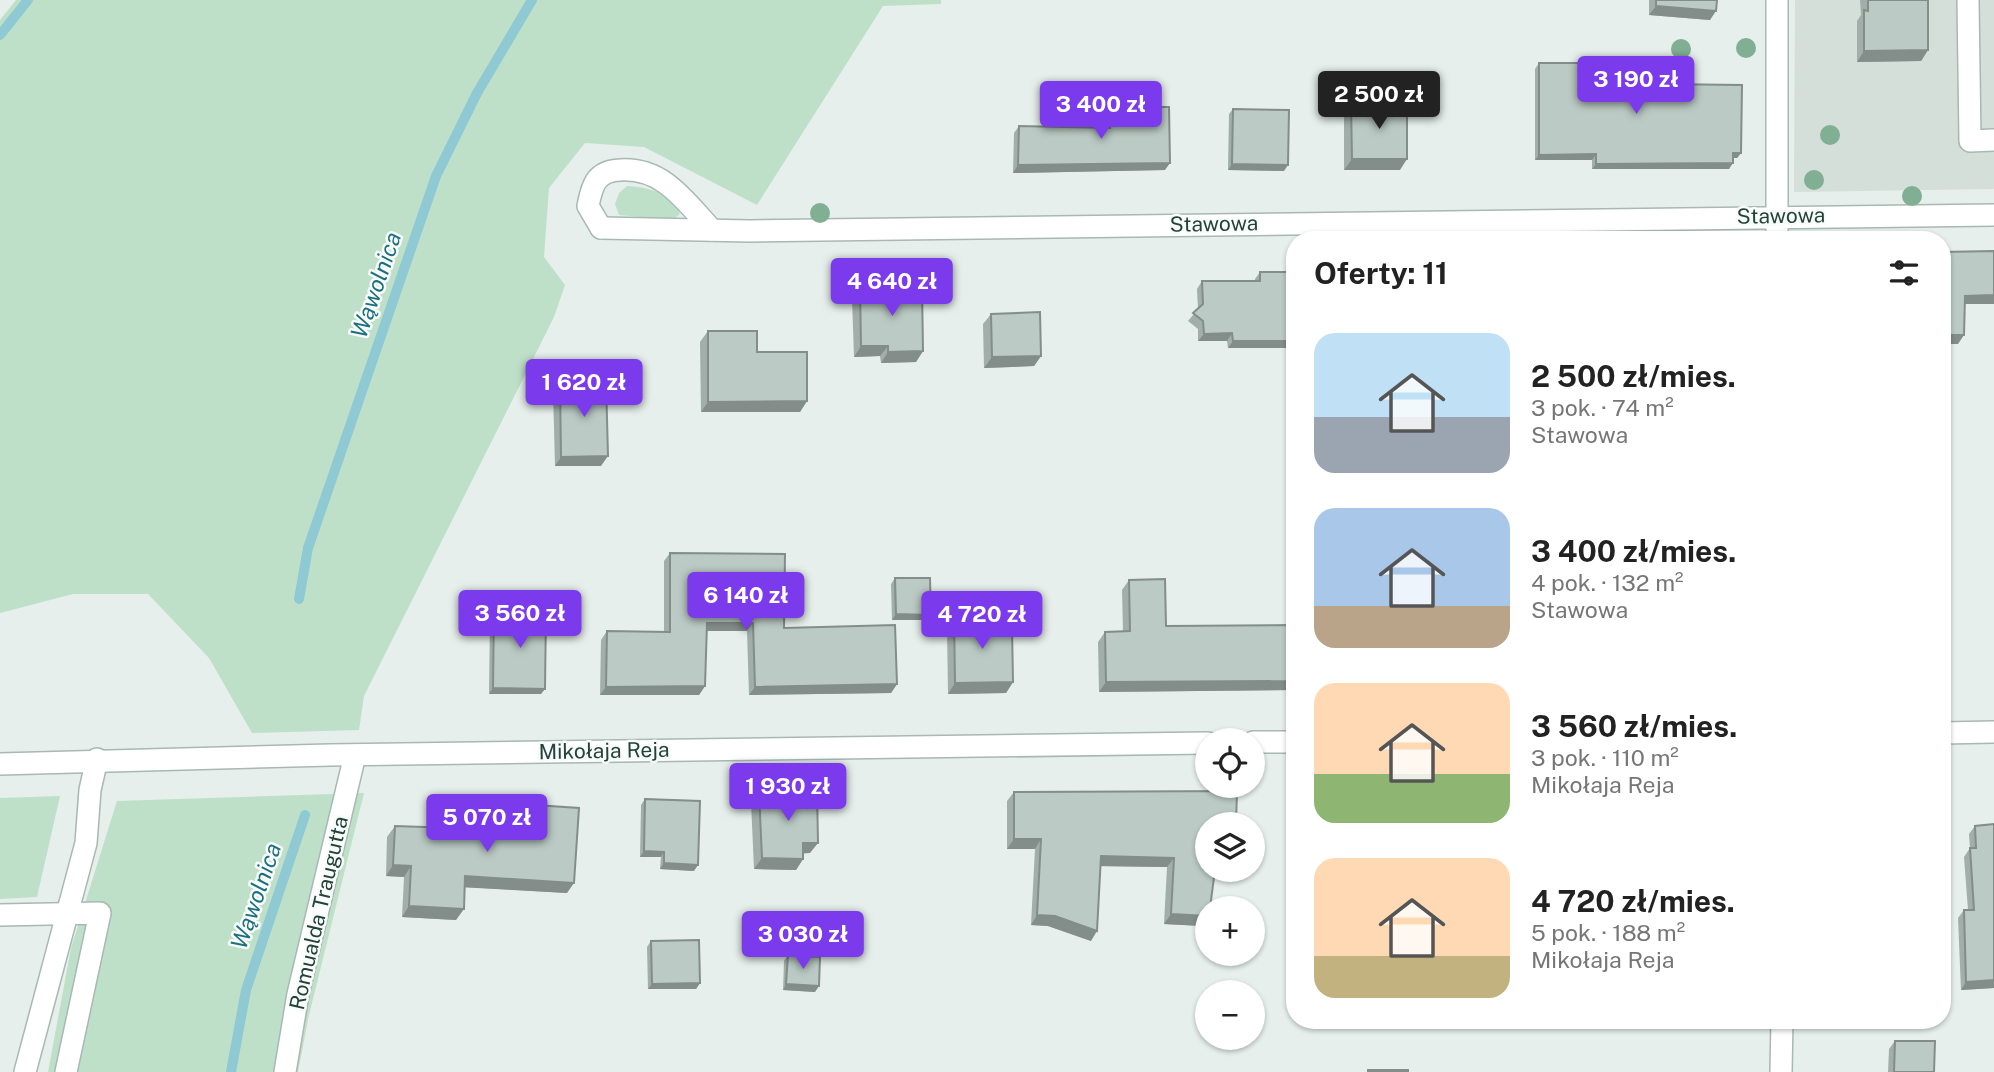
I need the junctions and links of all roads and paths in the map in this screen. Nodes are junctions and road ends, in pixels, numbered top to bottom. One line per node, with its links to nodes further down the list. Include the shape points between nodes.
1 (1777, 0): 5 (street)
2 (1968, 0): 3 (street, via 1970,141)
3 (1994, 140)
4 (1994, 215): 5 (street, Stawowa)
5 (1776, 216): 6 (street, Stawowa); 7 (street)
6 (712, 230): 6 (street, Stawowa, via 601,228 588,206 591,187 598,176 610,170 637,169 666,182)
7 (1777, 231)
8 (1994, 732): 9 (street)
9 (1951, 733)
10 (1265, 742): 11 (street)
11 (1286, 742)
12 (1195, 743): 13 (street, Mikołaja Reja)
13 (355, 755): 14 (street, Mikołaja Reja); 21 (street, Romualda Traugutta, via 298,994)
14 (97, 760): 15 (street, Mikołaja Reja); 16 (street, via 86,843)
15 (0, 764)
16 (66, 913): 17 (street); 19 (street); 20 (street, via 100,914)
17 (0, 915)
18 (1782, 1029): 22 (street)
19 (25, 1072)
20 (66, 1072)
21 (285, 1072)
22 (1781, 1072)

